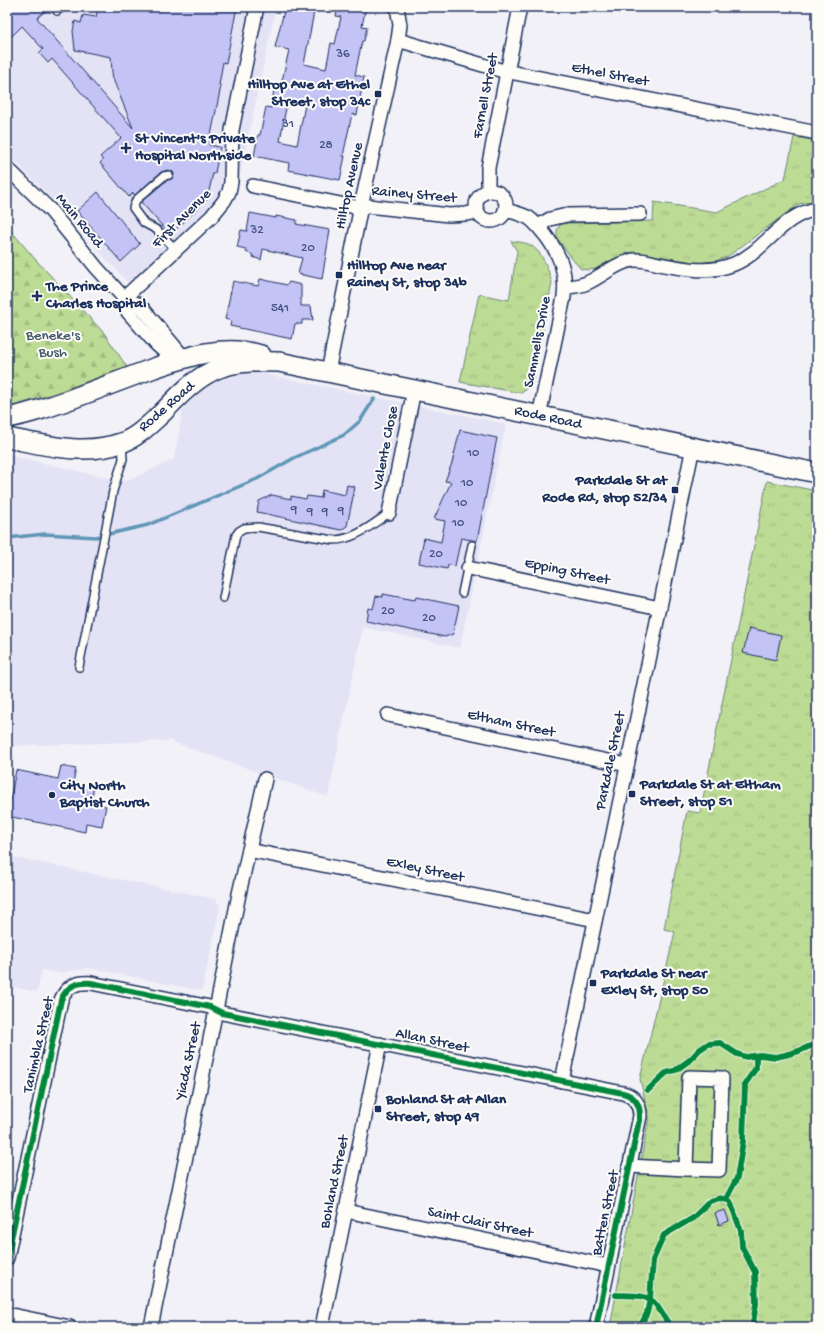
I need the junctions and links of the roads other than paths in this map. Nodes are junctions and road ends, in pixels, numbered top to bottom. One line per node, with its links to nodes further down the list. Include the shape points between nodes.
1 (257, 7): 17 (street, First Avenue, via 232,130 227,172 231,182 229,192 218,210)
2 (397, 7): 4 (street, Hilltop Avenue, via 400,25)
3 (520, 7): 5 (street, Farnell Street)
4 (398, 40): 5 (street, Ethel Street); 11 (street, Hilltop Avenue)
5 (508, 71): 6 (street, Ethel Street); 10 (street, Farnell Street, via 488,168)
6 (817, 133)
7 (7, 168): 19 (street, Main Road, via 50,210)
8 (168, 175): 17 (lane, via 136,200 133,208 144,223 158,230)
9 (253, 186): 11 (street, Rainey Street, via 355,207)
10 (488, 191): 12 (street, via 494,191 502,196 505,200); 14 (street, via 480,195 476,203)
11 (361, 206): 14 (street, Rainey Street, via 449,215); 25 (street, Hilltop Avenue)
12 (505, 210): 14 (street, via 494,220 485,219); 16 (street, via 527,217)
13 (817, 210): 18 (street, Sammells Drive, via 795,216 745,258 727,266 697,271 644,261 629,261 588,283)
14 (478, 212)
15 (640, 214): 16 (street, via 567,215 550,219)
16 (538, 226): 18 (street, via 560,258)
17 (175, 249): 19 (street, First Avenue)
18 (565, 288): 28 (street, Sammells Drive)
19 (124, 298): 20 (street, Main Road, via 128,312); 21 (street, Main Road, via 143,309)
20 (152, 340): 21 (street, Main Road); 24 (street, via 154,355)
21 (182, 361): 22 (main road, via 191,366); 23 (main road, Rode Road, via 217,351 237,351 259,354); 24 (main road, Rode Road); 27 (main road, via 184,382)
22 (244, 362): 23 (main road, Rode Road); 27 (main road, Rode Road, via 222,367 204,375)
23 (279, 362): 25 (main road, Rode Road)
24 (148, 370): 29 (main road, Rode Road, via 45,409)
25 (328, 372): 26 (main road, Rode Road)
26 (414, 390): 28 (main road, Rode Road); 34 (street, Valente Close)
27 (171, 405): 31 (main road, Rode Road, via 148,426)
28 (539, 416): 32 (main road, Rode Road)
29 (7, 418)
30 (7, 438): 31 (main road, Rode Road, via 88,450)
31 (122, 443): 40 (lane, via 123,459 113,492)
32 (692, 447): 33 (main road, Rode Road); 39 (street, Parkdale Street)
33 (817, 473)
34 (389, 513): 38 (lane, via 355,535 340,540 244,528 236,535)
35 (472, 545): 36 (lane)
36 (468, 568): 37 (lane); 39 (street, Epping Street)
37 (462, 593)
38 (223, 598)
39 (660, 608): 42 (street, Parkdale Street)
40 (79, 667)
41 (388, 715): 42 (street, Eltham Street)
42 (627, 765): 45 (street, Parkdale Street)
43 (265, 779): 44 (street, Yiada Street)
44 (249, 850): 45 (street, Exley Street); 46 (street, Yiada Street)
45 (595, 920): 48 (street, Parkdale Street)
46 (216, 1010): 47 (street, Allan Street); 53 (street, Tanimbla Street, via 91,983 78,983 67,988 59,1006); 57 (street, Yiada Street)
47 (380, 1044): 48 (street, Allan Street); 52 (street, Bohland Street)
48 (562, 1081): 49 (street, Allan Street, via 628,1094)
49 (638, 1105): 50 (street, Batten Street, via 640,1116)
50 (629, 1166): 51 (street); 54 (street, Batten Street)
51 (686, 1169): 51 (street, via 719,1170 722,1078 689,1077)
52 (346, 1211): 54 (street, Saint Clair Street); 58 (street, Bohland Street)
53 (7, 1258)
54 (608, 1266): 59 (street, Batten Street)
55 (7, 1314): 56 (street)
56 (70, 1327)
57 (151, 1327)
58 (322, 1327)
59 (596, 1327)

